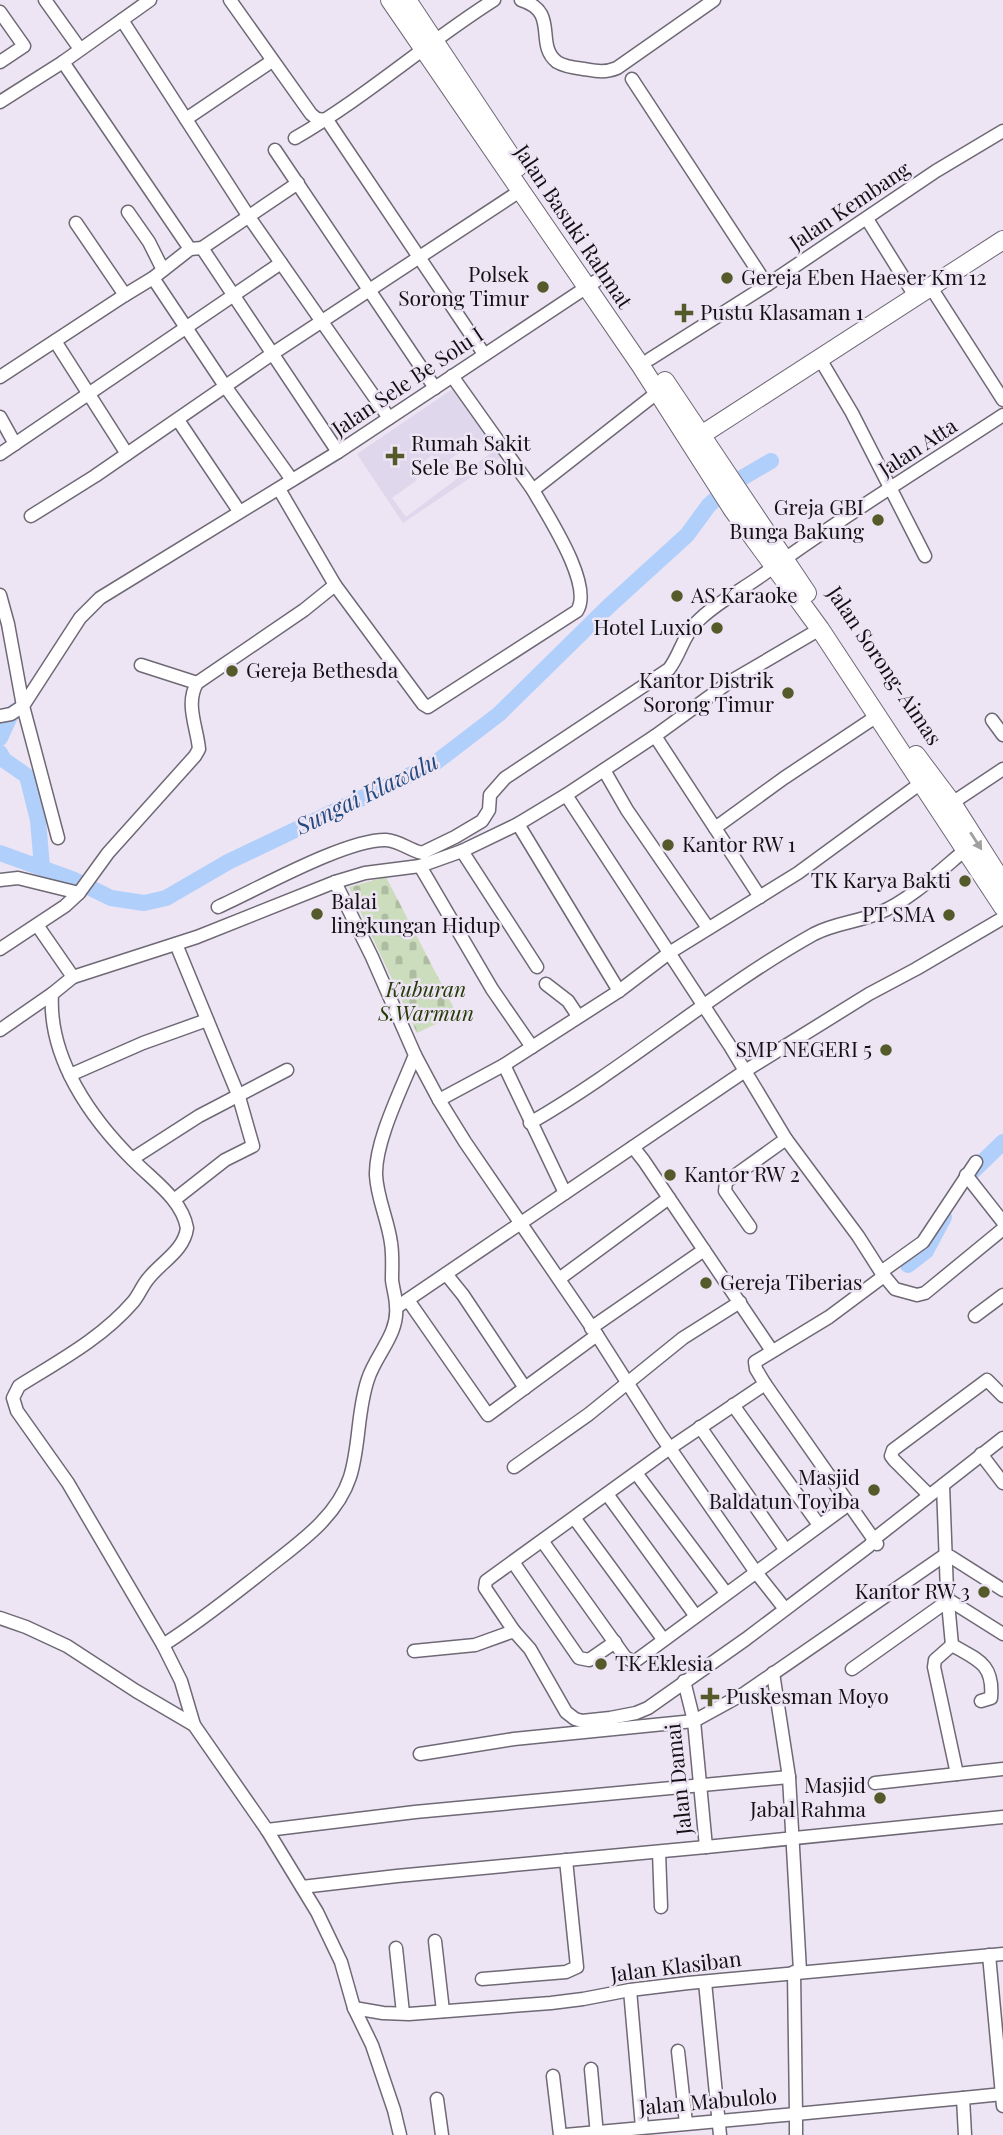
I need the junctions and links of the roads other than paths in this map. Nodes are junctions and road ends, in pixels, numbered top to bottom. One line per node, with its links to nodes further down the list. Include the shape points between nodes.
1 (45, 0): 12 (street)
2 (150, 0): 10 (street)
3 (230, 0): 13 (street)
4 (390, 0): 11 (highway, Jalan Basuki Rahmat)
5 (407, 0): 11 (highway, Jalan Basuki Rahmat)
6 (494, 0): 11 (street)
7 (521, 0): 8 (street, via 540,9 549,48 558,62 605,72)
8 (714, 0)
9 (0, 12): 14 (street, via 24,46)
10 (122, 20): 12 (street); 18 (street)
11 (429, 44): 19 (street); 24 (highway, Jalan Basuki Rahmat); 34 (highway, Jalan Basuki Rahmat)
12 (80, 49): 15 (street)
13 (272, 61): 18 (street); 19 (street, via 311,114)
14 (0, 62)
15 (63, 62): 17 (street); 30 (street)
16 (632, 79): 35 (street)
17 (0, 102)
18 (186, 119): 26 (street)
19 (327, 120): 21 (street); 31 (street)
20 (1003, 131): 27 (street, Jalan Kembang)
21 (295, 138)
22 (275, 150): 23 (street)
23 (298, 183): 26 (street); 36 (street)
24 (520, 191): 31 (street); 34 (highway, Jalan Basuki Rahmat)
25 (128, 212): 33 (street, via 149,242)
26 (249, 217): 30 (street); 32 (street)
27 (867, 219): 35 (street, Jalan Kembang); 37 (street)
28 (76, 223): 39 (street)
29 (1003, 240): 37 (highway)
30 (196, 248): 33 (street); 38 (street)
31 (420, 258): 36 (street); 44 (street)
32 (281, 263): 38 (street); 40 (street)
33 (158, 274): 39 (street); 41 (street)
34 (592, 284): 44 (street, Jalan Sele Be Solu I); 45 (highway, Jalan Basuki Rahmat); 52 (highway, Jalan Basuki Rahmat)
35 (767, 285): 45 (street, Jalan Kembang)
36 (370, 290): 40 (street); 50 (street)
37 (923, 291): 46 (highway); 53 (street)
38 (234, 294): 41 (street); 43 (street)
39 (125, 295): 42 (street)
40 (321, 322): 43 (street); 56 (street)
41 (186, 327): 49 (street); 51 (street)
42 (55, 341): 48 (street); 51 (street)
43 (272, 354): 49 (street); 60 (street)
44 (484, 354): 47 (street, Jalan Sele Be Solu I)
45 (650, 359): 58 (highway, Jalan Basuki Rahmat)
46 (820, 359): 58 (highway); 66 (street)
47 (452, 376): 50 (street, Jalan Sele Be Solu I); 67 (street)
48 (0, 377)
49 (225, 386): 57 (street); 64 (street)
50 (435, 388): 56 (street, Jalan Sele Be Solu I)
51 (89, 392): 59 (street); 62 (street)
52 (659, 392): 58 (highway, Jalan Basuki Rahmat); 67 (street)
53 (1003, 400)
54 (1003, 415): 66 (street, Jalan Atta)
55 (0, 417): 59 (street)
56 (389, 418): 60 (street, Jalan Sele Be Solu I)
57 (178, 419): 62 (street); 68 (street)
58 (696, 439): 63 (highway, Jalan Basuki Rahmat)
59 (15, 444): 61 (street)
60 (338, 452): 64 (street, Jalan Sele Be Solu I)
61 (0, 454)
62 (127, 454): 69 (street)
63 (721, 479): 71 (highway, Jalan Sorong-Aimas)
64 (292, 480): 65 (street, Jalan Sele Be Solu I)
65 (279, 489): 68 (street, Jalan Sele Be Solu I); 72 (street)
66 (890, 489): 70 (street); 71 (street, Jalan Atta)
67 (533, 490): 72 (street, via 579,581 581,605 431,705 423,704)
68 (239, 511): 77 (street, Jalan Sele Be Solu I, via 89,607)
69 (31, 516)
70 (925, 556)
71 (778, 563): 74 (highway, Jalan Sorong-Aimas); 87 (highway, Jalan Sorong-Aimas); 99 (street, Jalan Atta, via 695,623 669,669 505,778 490,795 487,816 477,826 422,853 383,840 348,848)
72 (335, 585): 76 (street)
73 (0, 595): 77 (street)
74 (820, 629): 79 (highway, Jalan Sorong-Aimas); 82 (street, via 728,683)
75 (141, 665): 76 (street)
76 (197, 683): 97 (street, via 190,703 198,752)
77 (23, 706): 78 (street); 90 (street)
78 (0, 716)
79 (877, 716): 85 (highway, Jalan Sorong-Aimas); 89 (street)
80 (992, 720): 81 (street)
81 (1003, 735)
82 (655, 736): 84 (street); 89 (street)
83 (1003, 768): 87 (street)
84 (604, 770): 86 (street); 103 (street)
85 (921, 783): 91 (highway, Jalan Sorong-Aimas); 98 (street)
86 (566, 795): 88 (street); 106 (street)
87 (952, 803): 96 (highway, Jalan Sorong-Aimas, one-way to 96)
88 (518, 824): 92 (street); 110 (street)
89 (715, 828): 98 (street)
90 (58, 838)
91 (965, 850): 100 (highway, Jalan Sorong-Aimas); 112 (street, via 879,913 815,933)
92 (462, 851): 93 (street); 107 (street)
93 (420, 866): 95 (street); 116 (street)
94 (0, 880): 97 (street, via 18,878)
95 (335, 882): 104 (street); 117 (street)
96 (1003, 883)
97 (82, 889): 102 (street)
98 (760, 897): 103 (street)
99 (218, 907)
100 (1003, 907)
101 (1003, 918): 120 (street)
102 (37, 925): 105 (street); 108 (street)
103 (708, 928): 106 (street)
104 (176, 944): 108 (street); 114 (street)
105 (0, 949)
106 (669, 953): 110 (street); 112 (street)
107 (537, 967)
108 (73, 977): 111 (street)
109 (546, 984): 113 (street, via 568,1001)
110 (620, 991): 113 (street)
111 (52, 994): 115 (street); 121 (street, via 54,1024)
112 (703, 1005): 120 (street); 124 (street)
113 (578, 1016): 116 (street)
114 (207, 1020): 121 (street); 122 (street)
115 (1, 1027)
116 (532, 1047): 118 (street)
117 (415, 1055): 123 (street); 143 (street, via 382,1140 376,1175 391,1243 393,1283)
118 (504, 1065): 123 (street); 124 (street)
119 (288, 1070): 122 (street)
120 (745, 1071): 125 (street); 126 (street)
121 (70, 1075): 127 (street)
122 (239, 1097): 127 (street, via 199,1116); 132 (street, via 252,1149 225,1160)
123 (439, 1100): 134 (street)
124 (530, 1123): 130 (street)
125 (786, 1139): 135 (street, via 726,1182 725,1191); 139 (street)
126 (633, 1147): 130 (street); 131 (street)
127 (132, 1159): 132 (street)
128 (976, 1162): 129 (street)
129 (968, 1177): 133 (street); 139 (street, via 923,1242)
130 (565, 1193): 134 (street)
131 (669, 1198): 137 (street); 140 (street)
132 (174, 1199): 182 (street, via 187,1228 180,1247 147,1280 136,1300 99,1335 19,1387 13,1398)
133 (1003, 1222)
134 (520, 1223): 138 (street); 140 (street)
135 (750, 1227)
136 (1003, 1229): 139 (street, via 920,1295 895,1289)
137 (704, 1250): 142 (street); 145 (street)
138 (446, 1274): 143 (street); 149 (street)
139 (882, 1274): 146 (street, via 829,1317)
140 (559, 1279): 145 (street)
141 (1003, 1295): 144 (street)
142 (740, 1302): 146 (street); 147 (street, via 682,1338)
143 (402, 1303): 149 (street, via 488,1415); 182 (street, via 368,1377 354,1463 328,1516 194,1626)
144 (975, 1316)
145 (594, 1332): 147 (street); 149 (street)
146 (772, 1351): 148 (street, via 755,1362)
147 (628, 1383): 155 (street); 157 (street)
148 (765, 1384): 151 (street); 163 (street)
149 (525, 1388)
150 (1003, 1396): 162 (street, via 987,1380 893,1450 894,1460)
151 (733, 1405): 152 (street); 165 (street)
152 (700, 1427): 155 (street); 168 (street)
153 (1003, 1438): 156 (street)
154 (1003, 1447): 156 (street)
155 (670, 1448): 158 (street); 171 (street)
156 (984, 1457): 159 (street); 160 (street)
157 (514, 1467)
158 (636, 1473): 161 (street); 173 (street)
159 (1003, 1483)
160 (943, 1490): 162 (street); 167 (street); 169 (street)
161 (607, 1493): 164 (street); 176 (street)
162 (929, 1494): 167 (street)
163 (849, 1504): 165 (street); 167 (street)
164 (575, 1519): 166 (street); 180 (street)
165 (819, 1525): 168 (street)
166 (543, 1542): 170 (street); 181 (street)
167 (874, 1543): 175 (street)
168 (785, 1549): 171 (street)
169 (945, 1555): 172 (street); 174 (street); 186 (street)
170 (513, 1562): 178 (street, via 485,1585); 181 (street, via 579,1658 589,1660)
171 (755, 1571): 173 (street); 175 (street)
172 (1003, 1590)
173 (726, 1593): 176 (street)
174 (948, 1600): 179 (street); 183 (street); 185 (street)
175 (785, 1609): 187 (street)
176 (695, 1615): 180 (street)
177 (0, 1618): 190 (street, via 67,1646)
178 (514, 1631): 184 (street, via 475,1645); 191 (street, via 530,1648)
179 (1003, 1634)
180 (663, 1639): 181 (street, via 634,1662)
181 (615, 1642)
182 (163, 1645): 190 (street, via 181,1681)
183 (952, 1646): 188 (street, via 987,1669 990,1698); 194 (street, via 934,1660 933,1667)
184 (414, 1651)
185 (852, 1669)
186 (774, 1674): 189 (street); 195 (street, Jalan Mabulolo)
187 (684, 1681): 189 (street, Jalan Damai); 191 (street, via 636,1713 582,1721)
188 (981, 1701)
189 (694, 1721): 191 (street); 197 (street, Jalan Damai)
190 (194, 1725): 199 (street)
191 (576, 1726): 192 (street)
192 (421, 1754)
193 (1003, 1769): 194 (street)
194 (957, 1774): 196 (street)
195 (789, 1777): 197 (street); 200 (street, Jalan Mabulolo)
196 (875, 1783)
197 (700, 1785): 199 (street); 201 (street, Jalan Damai)
198 (1003, 1817): 200 (street, Jalan Damai)
199 (267, 1830): 204 (street)
200 (793, 1838): 201 (street, Jalan Damai); 210 (street, Jalan Mabulolo)
201 (706, 1847): 202 (street)
202 (659, 1852): 203 (street); 205 (street)
203 (571, 1860): 204 (street); 211 (street, via 577,1967 566,1972)
204 (302, 1887): 214 (street, via 341,1962)
205 (661, 1907)
206 (435, 1941): 215 (street)
207 (396, 1948): 216 (street)
208 (1003, 1954): 209 (street, Jalan Klasiban)
209 (989, 1955): 210 (street, Jalan Klasiban); 221 (street)
210 (797, 1971): 212 (street, Jalan Klasiban); 223 (street, Jalan Mabulolo)
211 (482, 1979)
212 (705, 1982): 213 (street, Jalan Klasiban); 224 (street)
213 (630, 1990): 215 (street, Jalan Klasiban, via 583,1999); 226 (street)
214 (354, 2008): 216 (street, Jalan Klasiban); 228 (street, via 372,2045)
215 (443, 2011): 216 (street, Jalan Klasiban)
216 (403, 2013)
217 (678, 2050): 225 (street)
218 (591, 2069): 227 (street)
219 (553, 2076): 230 (street)
220 (962, 2098): 221 (street); 223 (street); 233 (street)
221 (1003, 2098)
222 (437, 2099): 229 (street)
223 (796, 2114): 224 (street, Jalan Mabulolo); 232 (street)
224 (718, 2121): 225 (street, Jalan Mabulolo); 231 (street)
225 (686, 2123): 226 (street, Jalan Mabulolo)
226 (638, 2130): 227 (street, Jalan Mabulolo)
227 (597, 2134): 230 (street, Jalan Mabulolo)
228 (400, 2135)
229 (442, 2135)
230 (562, 2135)
231 (720, 2135)
232 (796, 2135)
233 (965, 2135)

